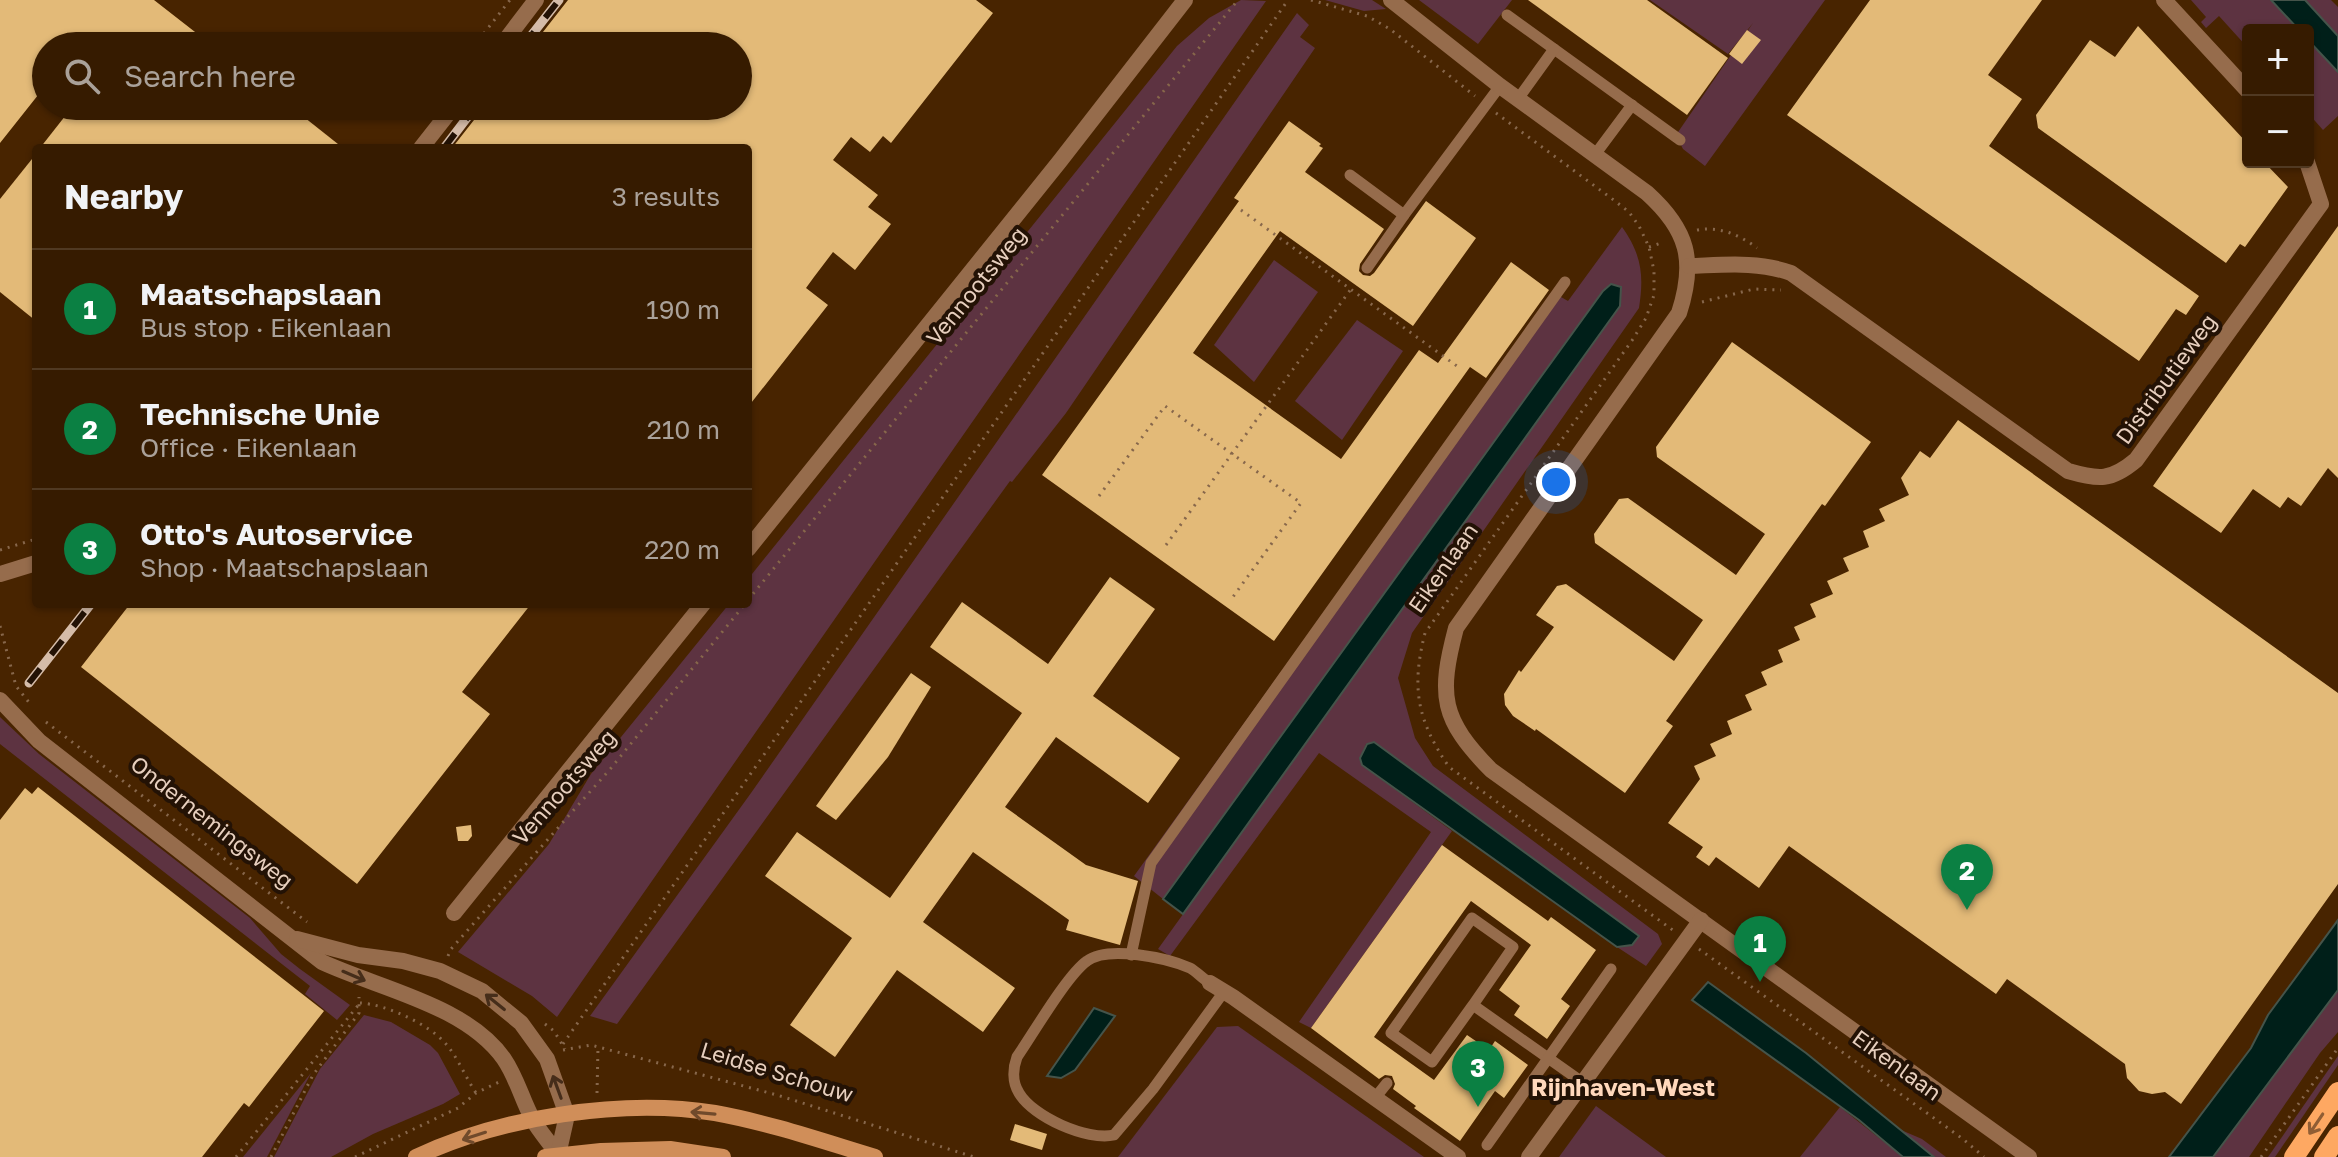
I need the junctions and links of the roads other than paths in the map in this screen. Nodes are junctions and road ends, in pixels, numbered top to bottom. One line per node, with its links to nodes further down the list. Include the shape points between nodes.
1 (536, 0): 6 (street)
2 (1185, 0): 22 (street, Vennootsweg)
3 (1391, 0): 9 (street, Eikenlaan)
4 (2164, 0): 8 (street)
5 (1507, 15): 7 (lane)
6 (512, 32)
7 (1554, 49): 10 (lane); 11 (lane)
8 (2242, 84)
9 (1500, 86): 11 (street, Eikenlaan); 18 (lane)
10 (1632, 105): 13 (lane); 15 (lane)
11 (1516, 107): 15 (street, Eikenlaan)
12 (443, 120): 14 (street)
13 (1680, 140)
14 (424, 144)
15 (1594, 156): 19 (street, Eikenlaan, via 1668,212)
16 (2309, 168): 19 (street, Distributieweg, via 2321,204 2136,460 2107,478 2068,471 1791,273 1773,266)
17 (1350, 175): 18 (lane)
18 (1404, 215): 20 (lane)
19 (1689, 266): 28 (street, Eikenlaan, via 1679,313 1456,628 1445,697 1453,725 1491,770)
20 (1367, 268)
21 (1565, 282): 30 (lane, via 1151,863)
22 (752, 544)
23 (32, 564): 24 (street)
24 (0, 574)
25 (700, 608): 27 (street, Vennootsweg)
26 (0, 700): 29 (street, Ondernemingsweg, via 39,741)
27 (454, 913)
28 (1701, 920): 37 (street); 46 (street, Eikenlaan)
29 (287, 936): 41 (street, Ondernemingsweg, one-way to 29, via 547,1059 521,1023 482,991 440,971); 42 (street, Ondernemingsweg, one-way to 42, via 322,962 460,1018 503,1057)
30 (1131, 955): 32 (lane, via 1191,969); 32 (lane, via 1088,959 1017,1057 1012,1071 1018,1092 1068,1128 1114,1135 1153,1089)
31 (1611, 969): 35 (lane)
32 (1216, 988): 40 (street)
33 (1473, 1005): 34 (lane, via 1432,1062); 34 (lane, via 1513,947 1472,918 1391,1033); 35 (lane)
34 (1413, 1049): 36 (lane)
35 (1548, 1058): 37 (lane); 44 (lane)
36 (1405, 1059)
37 (1582, 1082): 51 (street)
38 (1387, 1083): 40 (lane)
39 (2338, 1092): 52 (main road, one-way to 52)
40 (1375, 1098): 50 (street)
41 (567, 1115): 42 (street); 45 (street); 49 (street, one-way to 41, via 780,1127 712,1113 622,1107)
42 (534, 1121): 45 (street, Ondernemingsweg); 47 (street, one-way to 47, via 480,1133)
43 (2338, 1136): 53 (main road)
44 (1487, 1145)
45 (551, 1156): 48 (street, via 670,1149)
46 (2028, 1156)
47 (416, 1157)
48 (723, 1157)
49 (875, 1157)
50 (1458, 1157)
51 (1529, 1157)
52 (2294, 1157)
53 (2324, 1157)

